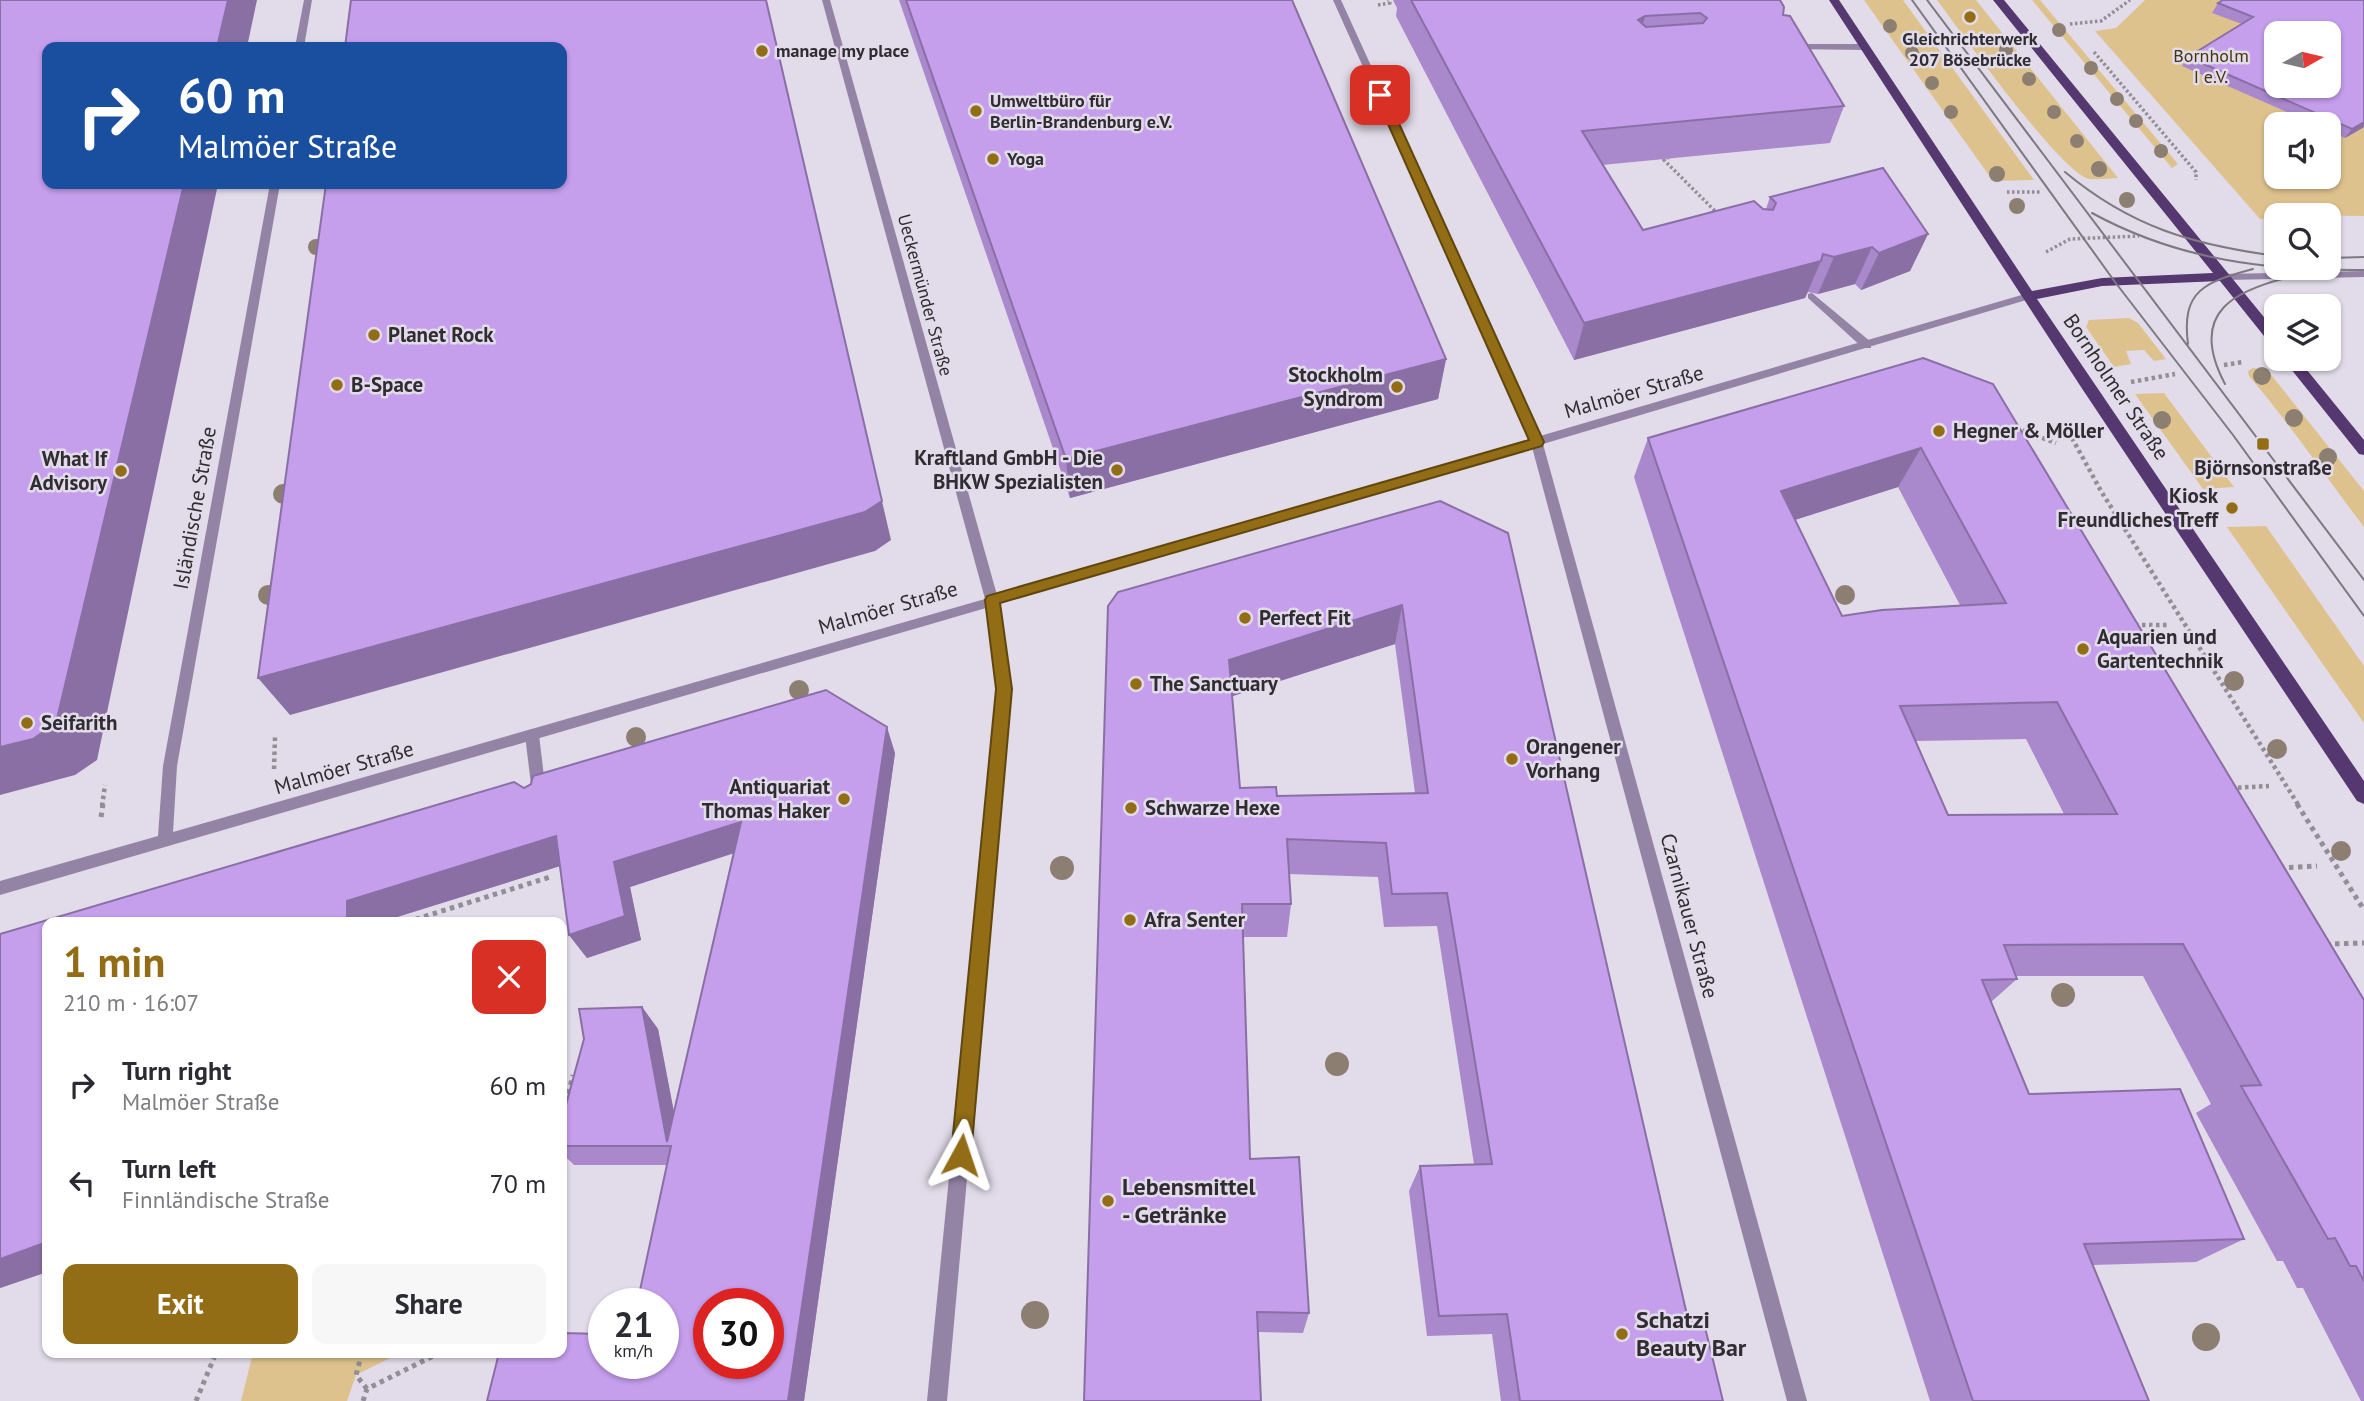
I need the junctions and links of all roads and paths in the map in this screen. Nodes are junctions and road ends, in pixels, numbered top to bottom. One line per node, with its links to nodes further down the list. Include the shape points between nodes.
1 (307, 0): 10 (street)
2 (826, 0): 36 (street, Ueckermünder Straße)
3 (1337, 0): 31 (street, Czarnikauer Straße)
4 (1834, 0): 13 (main road, Bornholmer Straße)
5 (1998, 0): 21 (main road)
6 (2130, 0): 8 (path, via 2101,21)
7 (2063, 16): 8 (path)
8 (2070, 24): 9 (path)
9 (2079, 35)
10 (300, 42)
11 (2088, 45): 15 (path, via 2196,172)
12 (1775, 47): 13 (street)
13 (1865, 47): 23 (main road, Bornholmer Straße)
14 (1674, 153): 19 (path, via 1664,160 1715,211)
15 (2195, 187)
16 (274, 189): 44 (street, Isländische Straße, via 170,766)
17 (2041, 191): 18 (path)
18 (2005, 192)
19 (1705, 219)
20 (2364, 274): 21 (street)
21 (2224, 277): 23 (main road, via 2102,282); 24 (main road)
22 (1812, 296): 25 (street)
23 (2029, 296): 25 (street, Malmöer Straße); 42 (main road, Bornholmer Straße)
24 (2264, 327)
25 (1867, 345): 31 (street, Malmöer Straße)
26 (2300, 371): 33 (main road)
27 (2175, 374): 28 (path)
28 (2124, 383)
29 (2006, 425): 32 (path)
30 (2068, 426): 49 (path, via 2076,450)
31 (1537, 442): 36 (street, Malmöer Straße); 62 (street, Czarnikauer Straße)
32 (2056, 443)
33 (2364, 450)
34 (2106, 523): 35 (path)
35 (2069, 524)
36 (992, 600): 39 (street, Malmöer Straße); 61 (street, Ueckermünder Straße, via 1004,689)
37 (2169, 625): 38 (path)
38 (2122, 626)
39 (532, 735): 43 (street); 44 (street, Malmöer Straße)
40 (2269, 786): 41 (path)
41 (2218, 788)
42 (2364, 796)
43 (541, 805)
44 (165, 841): 48 (street, Malmöer Straße)
45 (2317, 866): 46 (path)
46 (2266, 868)
47 (550, 877): 50 (path)
48 (0, 888)
49 (2364, 910)
50 (423, 917)
51 (2364, 943): 52 (path)
52 (2312, 944)
53 (573, 1074): 54 (path)
54 (567, 1099)
55 (214, 1358): 59 (path)
56 (361, 1358): 58 (path, via 356,1375)
57 (429, 1358): 58 (path)
58 (367, 1389): 60 (path)
59 (196, 1401)
60 (363, 1401)
61 (937, 1401)
62 (1797, 1401)

